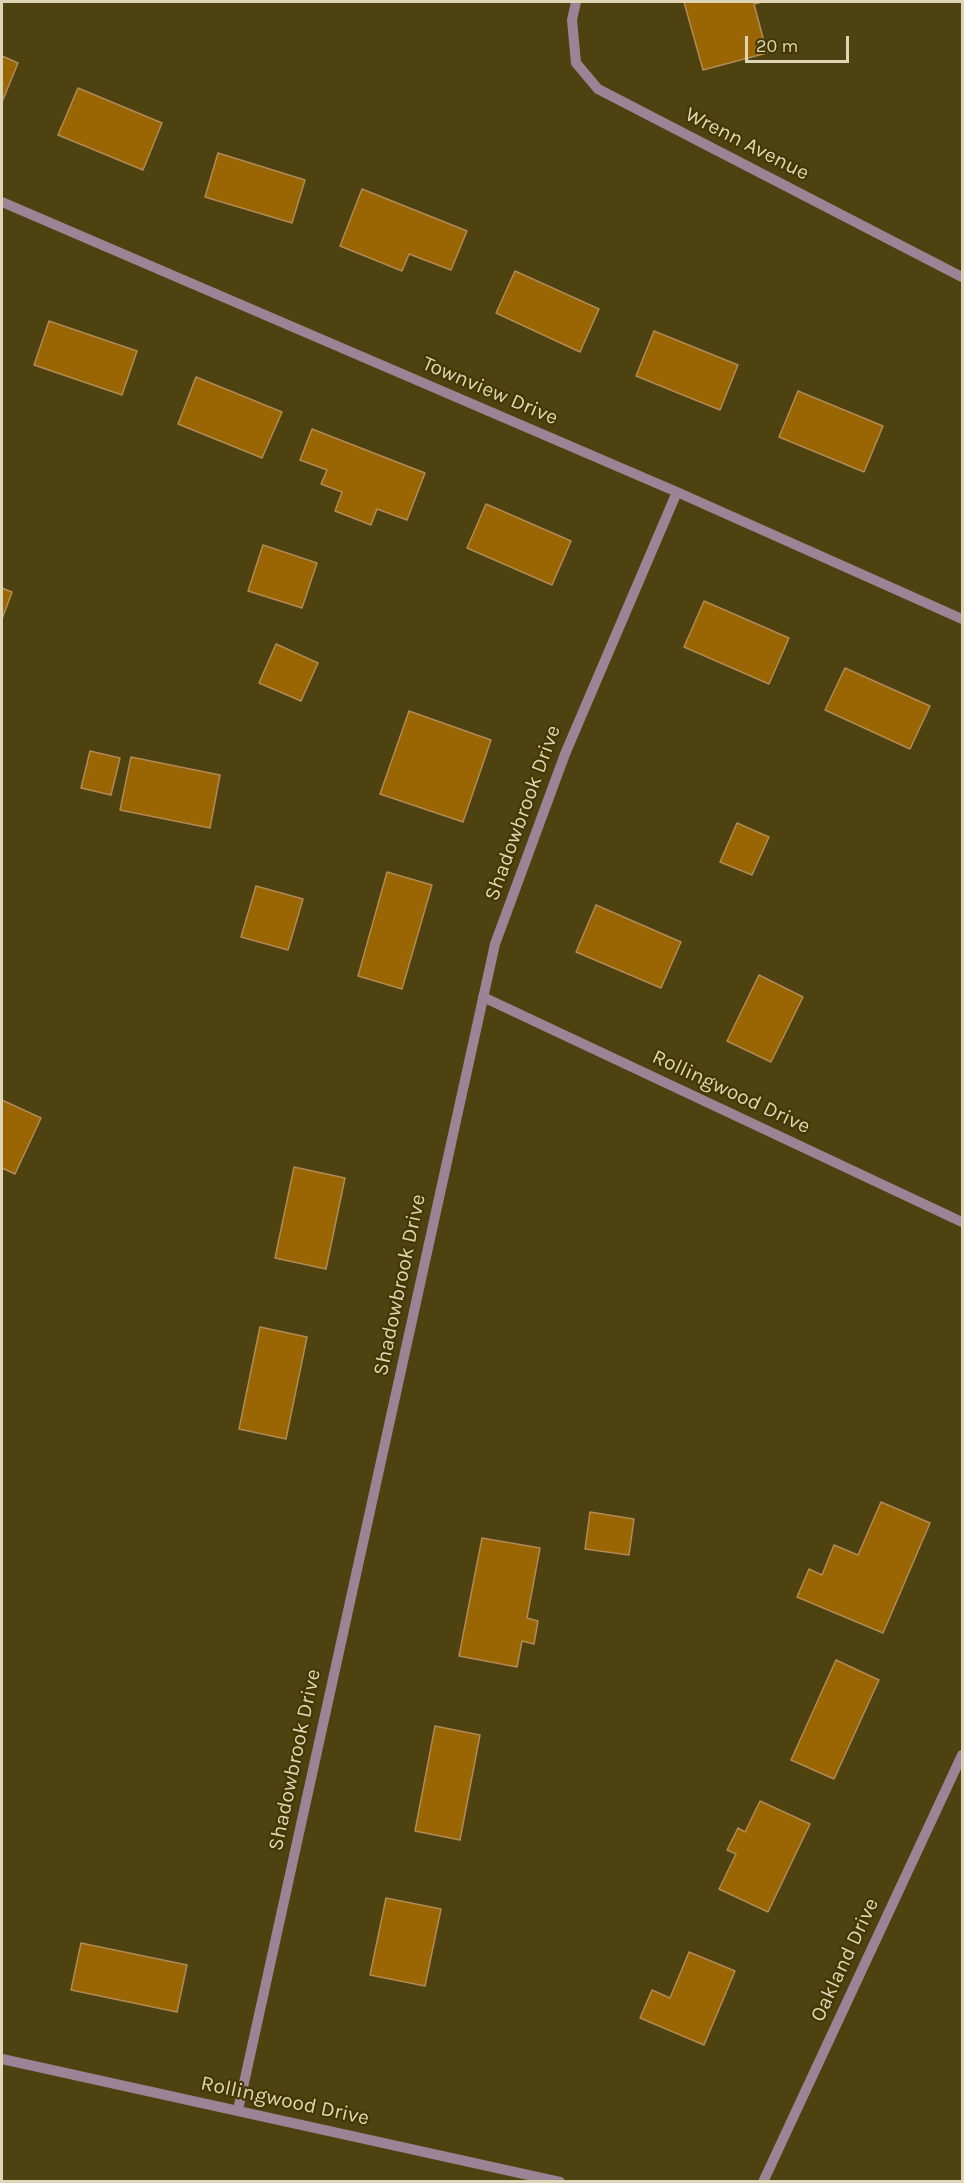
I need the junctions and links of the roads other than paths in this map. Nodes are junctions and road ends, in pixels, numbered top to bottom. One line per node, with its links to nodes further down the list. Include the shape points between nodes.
1 (576, 2): 3 (street, Wrenn Avenue, via 572,20 576,63 598,89)
2 (2, 202): 4 (street, Townview Drive)
3 (963, 277)
4 (676, 492): 5 (street, Townview Drive); 6 (street, Shadowbrook Drive, via 565,754 495,944)
5 (963, 619)
6 (483, 997): 7 (street, Rollingwood Drive); 10 (street, Shadowbrook Drive)
7 (963, 1222)
8 (963, 1755): 12 (street, Oakland Drive)
9 (2, 2059): 10 (street, Rollingwood Drive)
10 (238, 2110): 11 (street, Rollingwood Drive)
11 (560, 2181)
12 (763, 2181)

